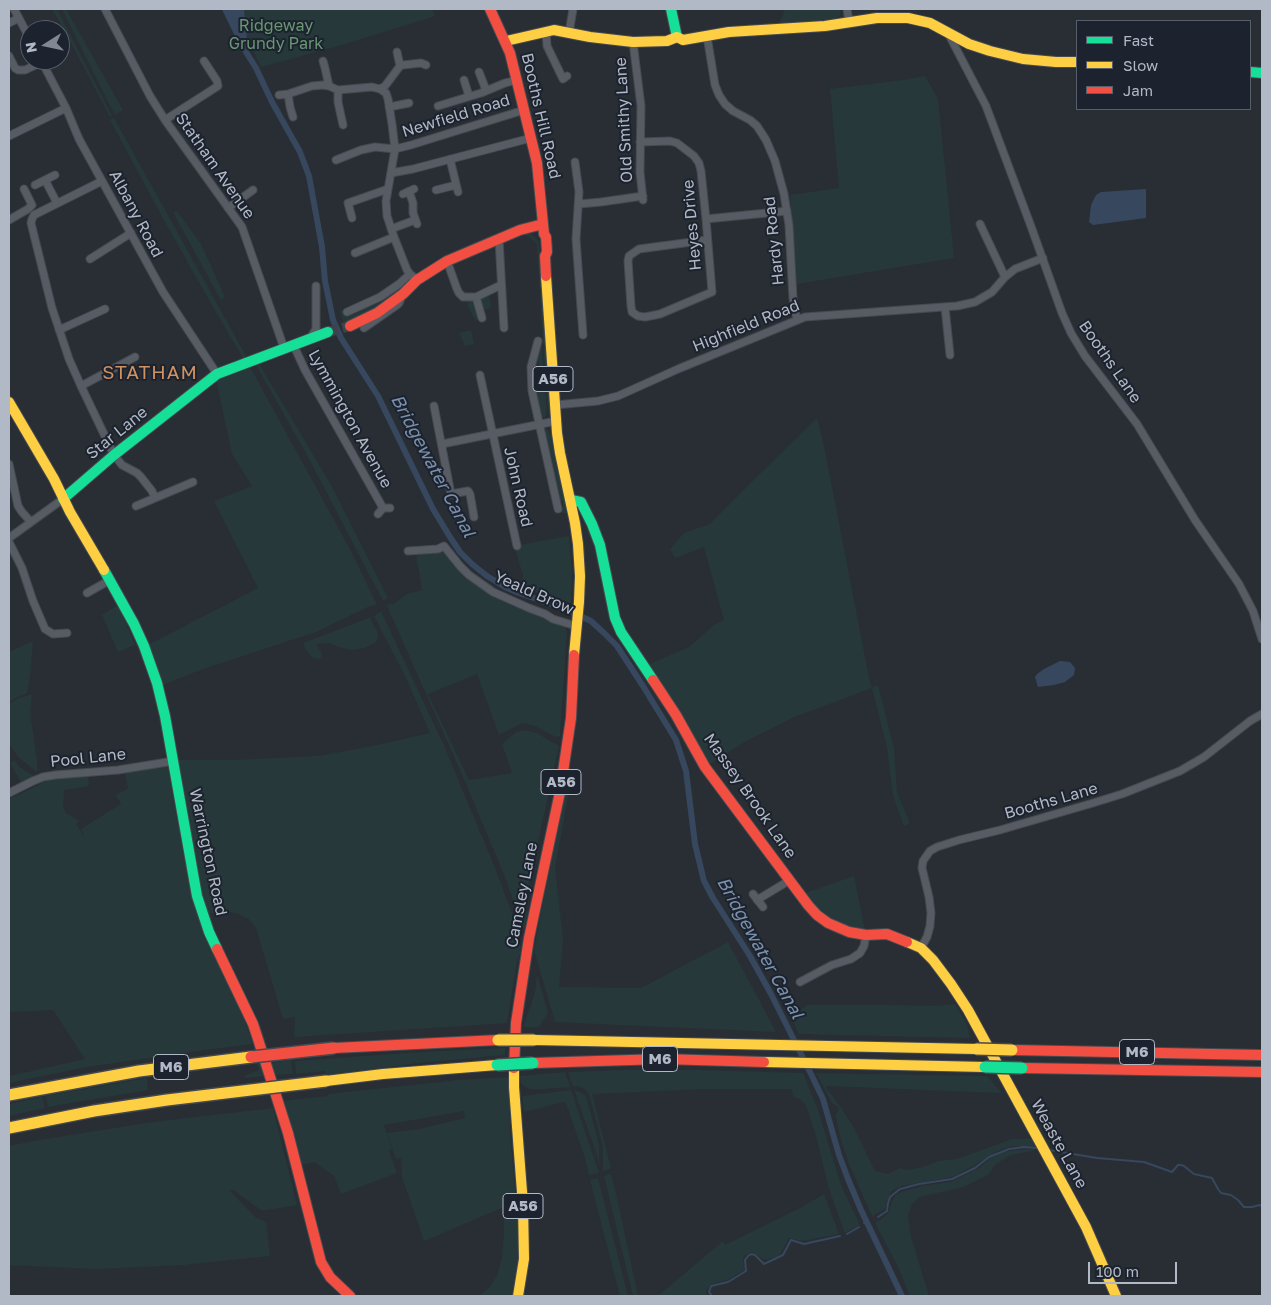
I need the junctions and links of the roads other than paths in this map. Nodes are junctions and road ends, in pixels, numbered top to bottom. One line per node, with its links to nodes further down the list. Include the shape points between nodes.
1 (14, 9): 7 (street)
2 (105, 9): 45 (street, Statham Avenue)
3 (490, 9): 15 (main road, Booths Hill Road / A56)
4 (573, 9): 12 (street)
5 (671, 9): 14 (main road)
6 (846, 9): 8 (street)
7 (19, 18): 9 (street)
8 (848, 22): 11 (main road, via 908,18 930,23); 13 (main road)
9 (9, 24)
10 (546, 31): 12 (main road); 15 (main road); 29 (street, via 547,46 563,79)
11 (948, 32): 17 (main road); 19 (street, Booths Lane)
12 (569, 33): 16 (main road)
13 (707, 36): 14 (main road, via 683,40); 67 (street, Hardy Road, via 719,95 725,104 763,132)
14 (677, 37): 16 (main road, via 666,41)
15 (506, 42): 31 (main road, Booths Hill Road / A56)
16 (633, 42): 49 (street, Old Smithy Lane, via 640,106)
17 (968, 44): 19 (street); 23 (main road, via 1023,59)
18 (397, 52): 25 (street)
19 (959, 54): 79 (street, Booths Lane, via 986,106)
20 (9, 56): 26 (street, via 15,68)
21 (204, 61): 45 (street, via 219,87)
22 (323, 61): 32 (street)
23 (1076, 62)
24 (426, 65): 25 (street)
25 (400, 66): 33 (street, via 386,86)
26 (23, 70)
27 (47, 70): 41 (street, Albany Road)
28 (480, 72): 35 (street)
29 (567, 76)
30 (464, 80): 38 (street)
31 (517, 80): 35 (street); 43 (main road, Booths Hill Road / A56)
32 (329, 86): 34 (street); 37 (street, via 312,86)
33 (380, 89): 34 (street); 42 (street, via 386,93)
34 (338, 90): 46 (street)
35 (486, 90): 38 (street)
36 (279, 94): 37 (street)
37 (288, 94): 44 (street)
38 (469, 96): 40 (street)
39 (409, 103): 42 (street)
40 (438, 106)
41 (66, 108): 47 (street); 57 (street, Albany Road)
42 (389, 108): 50 (street)
43 (524, 110): 48 (main road, Booths Hill Road / A56); 50 (street, Newfield Road)
44 (293, 117)
45 (165, 120): 66 (street, Statham Avenue)
46 (343, 125)
47 (9, 136)
48 (531, 138): 51 (street); 73 (main road, Booths Hill Road / A56, via 538,163)
49 (640, 142): 65 (street, Old Smithy Lane, via 643,198); 69 (street, Heyes Drive, via 670,141 694,156 701,171)
50 (395, 149): 52 (street, Newfield Road, via 374,147); 55 (street)
51 (450, 159): 55 (street); 62 (street, via 457,188)
52 (336, 160)
53 (575, 162): 65 (street)
54 (55, 174): 56 (street)
55 (391, 174): 60 (street)
56 (45, 180): 58 (street); 64 (street)
57 (102, 181): 64 (street); 74 (street, Albany Road)
58 (35, 185)
59 (24, 189): 70 (street, via 32,205)
60 (388, 189): 68 (street, via 348,203); 72 (street, via 387,216)
61 (253, 190): 66 (street)
62 (436, 190)
63 (409, 191): 72 (street, via 416,222)
64 (57, 203): 96 (street, via 34,215 31,223)
65 (579, 204): 98 (street, via 576,239)
66 (228, 208): 101 (street, Statham Avenue, via 242,227)
67 (787, 211): 69 (street); 92 (street, Hardy Road)
68 (352, 218)
69 (706, 219): 77 (street, Heyes Drive)
70 (9, 220)
71 (980, 224): 83 (street)
72 (391, 229): 75 (street)
73 (544, 229): 76 (main road, via 525,228); 108 (main road, Booths Hill Road / A56, via 541,238)
74 (131, 233): 80 (street); 104 (street, Albany Road, via 163,292)
75 (394, 237): 78 (street); 82 (street)
76 (499, 239): 81 (main road); 84 (street)
77 (707, 240): 77 (street, Heyes Drive, via 712,292 660,314 645,317 632,312 629,256 639,249)
78 (355, 253)
79 (1043, 258): 83 (street, Highfield Road, via 1020,266); 132 (street, Booths Lane, via 1071,333 1136,424 1239,584)
80 (90, 259)
81 (447, 261): 82 (main road); 87 (street, via 459,293 463,297)
82 (413, 277): 86 (main road); 90 (street)
83 (1006, 277): 88 (street, Highfield Road, via 984,298 966,305)
84 (501, 285): 87 (street); 95 (street)
85 (316, 286): 99 (street, via 316,329)
86 (402, 294): 93 (main road, via 377,313); 94 (street, via 400,303)
87 (476, 297): 91 (street)
88 (945, 307): 92 (street, Highfield Road, via 813,315); 102 (street)
89 (106, 309): 96 (street)
90 (348, 312)
91 (482, 318)
92 (797, 319): 108 (street, Highfield Road, via 618,396)
93 (350, 326)
94 (364, 328)
95 (504, 328)
96 (59, 330): 106 (street)
97 (328, 332): 99 (main road, Star Lane)
98 (583, 335)
99 (310, 338): 101 (main road, Star Lane)
100 (538, 341): 111 (street, via 531,377)
101 (289, 346): 104 (main road, Star Lane); 122 (street, Lymmington Avenue)
102 (950, 355)
103 (135, 357): 106 (street)
104 (217, 374): 114 (main road, Star Lane)
105 (480, 375): 112 (street, John Road)
106 (81, 386): 114 (street)
107 (9, 402): 118 (main road, Warrington Road)
108 (555, 405): 110 (main road, Booths Hill Road / A56)
109 (434, 406): 113 (street)
110 (556, 421): 111 (street); 119 (main road, Booths Hill Road / A56)
111 (539, 424): 112 (street); 121 (street)
112 (492, 434): 113 (street); 126 (street, John Road)
113 (442, 444): 123 (street, via 452,494 468,491)
114 (114, 455): 117 (street, via 122,465 141,477); 118 (main road, Star Lane)
115 (9, 464): 124 (street, via 18,506)
116 (193, 482): 117 (street, via 178,484)
117 (155, 498): 120 (street)
118 (63, 499): 124 (street, Star Lane); 128 (main road, Warrington Road)
119 (571, 500): 130 (main road, Camsley Lane / A56, via 580,560); 136 (main road, Massey Brook Lane, via 580,501 600,545 613,610 621,632 706,767)
120 (136, 506)
121 (558, 509)
122 (383, 510)
123 (474, 517)
124 (31, 522): 125 (street, Star Lane)
125 (9, 540): 131 (street, via 45,629 53,634)
126 (517, 546)
127 (408, 551): 130 (street, Yeald Brow, via 444,546 469,575 494,592 553,619)
128 (110, 580): 129 (street); 134 (main road, Warrington Road, via 134,624 157,683)
129 (87, 593)
130 (577, 620): 147 (main road, Camsley Lane / A56, via 566,754 529,938 516,1023 514,1088 524,1259)
131 (67, 632)
132 (1262, 639)
133 (1262, 714): 139 (street, Booths Lane, via 1180,771 1093,804 958,840 930,851 922,868 929,897 930,926)
134 (174, 761): 135 (street, Pool Lane, via 49,776); 146 (main road, Warrington Road, via 202,913 255,1030 288,1133 321,1262 330,1277)
135 (9, 793)
136 (790, 880): 137 (street, via 755,897); 138 (main road, Massey Brook Lane, via 816,915 849,932)
137 (763, 907)
138 (866, 935): 139 (main road, Massey Brook Lane, via 887,934); 140 (street, via 860,953 852,959 832,965)
139 (921, 948): 141 (main road, Massey Brook Lane)
140 (800, 982)
141 (968, 1010): 148 (main road, Weaste Lane, via 1086,1228)
142 (1262, 1055): 144 (main road, M6, bridge, via 498,1040 334,1048 227,1059)
143 (1262, 1072): 145 (main road, M6, bridge, via 663,1059 533,1063 383,1074 167,1100)
144 (9, 1095)
145 (9, 1128)
146 (350, 1296)
147 (518, 1296)
148 (1116, 1296)

